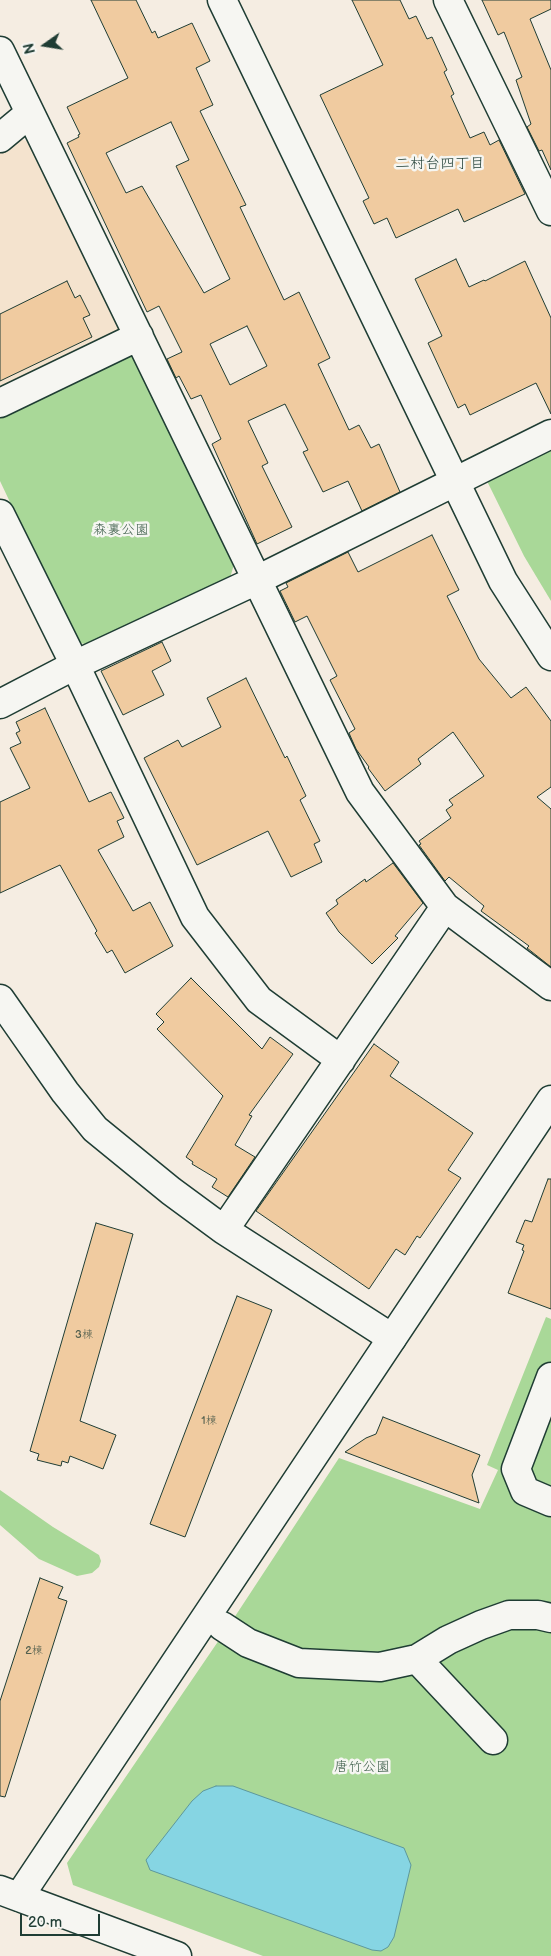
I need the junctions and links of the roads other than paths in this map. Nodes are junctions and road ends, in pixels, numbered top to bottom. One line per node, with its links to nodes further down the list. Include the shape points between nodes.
1 (222, 0): 10 (street)
2 (448, 0): 6 (street)
3 (0, 51): 4 (street)
4 (30, 113): 5 (street); 7 (street)
5 (0, 138)
6 (551, 211)
7 (139, 336): 8 (street); 12 (street)
8 (0, 403)
9 (551, 434): 10 (street)
10 (454, 481): 12 (street); 13 (street, via 503,581)
11 (0, 514): 14 (street)
12 (257, 580): 14 (street); 16 (street, via 360,792)
13 (551, 656)
14 (75, 665): 15 (street); 19 (street, via 195,918 259,1000)
15 (0, 704)
16 (445, 907): 17 (street); 19 (street)
17 (551, 986)
18 (0, 999): 21 (street, via 64,1092 95,1129)
19 (342, 1060): 21 (street)
20 (551, 1100): 22 (street)
21 (224, 1230): 22 (street)
22 (392, 1338): 29 (street)
23 (551, 1377): 24 (street, via 516,1469 525,1492)
24 (551, 1502)
25 (551, 1618): 27 (street, via 538,1614 510,1615 448,1640)
26 (222, 1626): 27 (street, via 248,1643 299,1663 380,1666)
27 (417, 1659): 28 (street)
28 (494, 1740)
29 (10, 1893): 30 (street)
30 (177, 1956)

